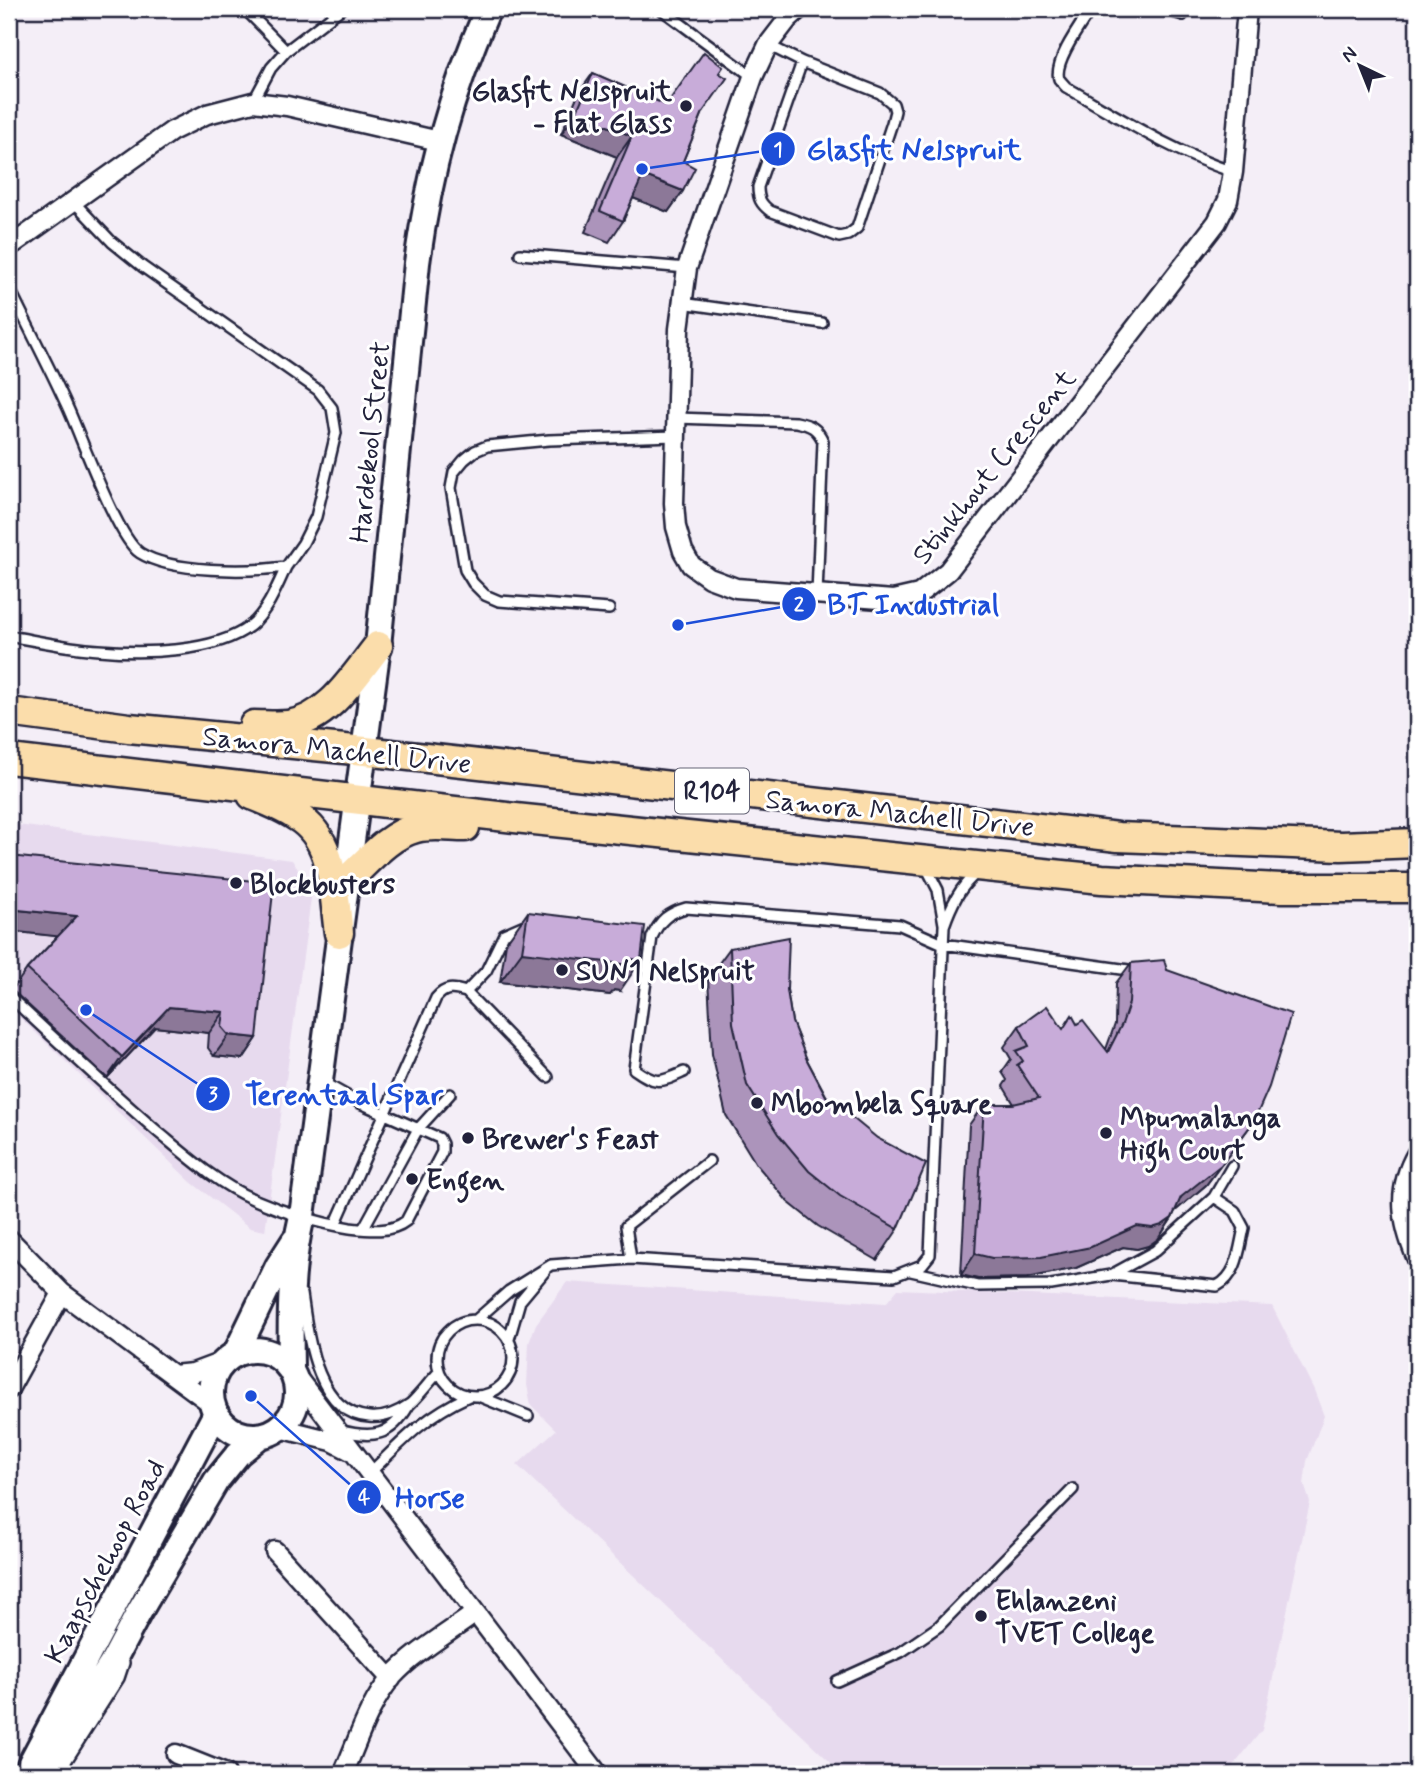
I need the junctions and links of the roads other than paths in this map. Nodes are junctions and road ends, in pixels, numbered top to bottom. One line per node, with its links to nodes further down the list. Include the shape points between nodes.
1 (245, 9): 11 (lane)
2 (341, 9): 11 (lane)
3 (488, 9): 15 (main road, Hardekool Street)
4 (661, 9): 13 (lane)
5 (1091, 9): 16 (lane, via 1061,59 1059,79 1066,88 1176,149)
6 (1163, 9): 9 (lane)
7 (1247, 9): 16 (street, Stinkhout Crescent)
8 (789, 12): 10 (street, Stinkhout Crescent)
9 (1183, 15)
10 (768, 45): 12 (lane); 13 (street, Stinkhout Crescent)
11 (286, 51): 14 (lane)
12 (802, 62): 12 (lane, via 880,93 895,111 857,228 848,235 839,237 770,211 758,197)
13 (753, 77): 20 (street, Stinkhout Crescent)
14 (253, 102): 15 (street); 17 (street, via 206,114 172,131)
15 (439, 141): 29 (main road, Hardekool Street, via 417,263)
16 (1233, 172): 26 (street, Stinkhout Crescent, via 1228,200 1217,222 948,571 919,594 893,600)
17 (74, 202): 18 (street); 25 (lane, via 143,267 318,390 332,408 336,433 316,517)
18 (9, 247)
19 (520, 254): 20 (lane)
20 (687, 268): 22 (street, Stinkhout Crescent)
21 (9, 287): 25 (lane, via 122,532 138,551 159,562 192,568)
22 (682, 303): 23 (lane); 24 (street, Stinkhout Crescent)
23 (822, 323)
24 (676, 427): 26 (street, Stinkhout Crescent, via 676,527 691,565 709,578 736,587); 26 (lane, via 796,422 818,430 823,442); 27 (lane, via 487,446 454,472 451,488 465,570 485,595 499,601)
25 (286, 567): 28 (lane, via 251,625 214,643 166,651 99,650)
26 (817, 594)
27 (609, 610)
28 (9, 636)
29 (378, 646): 31 (main road, via 335,699 310,718 289,724); 32 (main road, Hardekool Street)
30 (9, 712): 31 (main road, Samora Machell Drive / R104)
31 (129, 728): 32 (main road, Samora Machell Drive / R104)
32 (365, 751): 35 (main road); 37 (main road, Samora Machell Drive / R104, via 1118,837 1341,846)
33 (9, 759): 34 (main road, Samora Machell Drive / R104)
34 (221, 783): 35 (main road, Samora Machell Drive / R104); 44 (main road, via 298,816 320,838 328,855)
35 (358, 798): 36 (main road, Samora Machell Drive / R104); 40 (main road)
36 (643, 830): 38 (main road, Samora Machell Drive / R104); 40 (main road, via 418,827 389,841)
37 (1417, 843)
38 (921, 860): 39 (main road, Samora Machell Drive / R104); 43 (lane, via 938,890)
39 (984, 867): 41 (main road, Samora Machell Drive / R104, via 1102,879 1282,888); 43 (lane, via 960,892)
40 (346, 881): 44 (main road)
41 (1417, 888)
42 (537, 923): 47 (lane, via 504,934 486,971)
43 (944, 926): 45 (lane)
44 (339, 933): 51 (main road)
45 (943, 944): 46 (lane); 49 (lane, via 900,925 686,908 670,913 652,937 634,1069 661,1082); 66 (lane, via 930,1255)
46 (1142, 973)
47 (466, 992): 50 (lane); 53 (lane, via 447,989 436,998)
48 (9, 996): 61 (lane, via 207,1172)
49 (684, 1072)
50 (548, 1077)
51 (319, 1081): 53 (lane); 61 (main road)
52 (450, 1094): 54 (lane)
53 (384, 1114): 54 (lane); 59 (lane)
54 (418, 1129): 60 (lane); 60 (lane, via 439,1138 442,1152 406,1221 374,1231)
55 (1417, 1153): 64 (street, via 1408,1169 1402,1208)
56 (709, 1161): 63 (lane, via 626,1226)
57 (1232, 1166): 58 (lane)
58 (1214, 1197): 67 (lane, via 1155,1251); 67 (lane, via 1235,1211 1244,1228 1232,1275 1225,1282 1217,1286)
59 (335, 1226): 60 (lane); 61 (lane)
60 (363, 1229)
61 (298, 1235): 71 (main road); 72 (main road, via 290,1318); 78 (lane, via 311,1346 332,1397 360,1417 377,1418)
62 (9, 1239): 68 (street)
63 (631, 1259): 65 (lane); 66 (lane, via 894,1276)
64 (1417, 1259)
65 (551, 1265): 69 (lane, via 509,1291); 70 (lane, via 520,1301)
66 (911, 1271): 67 (lane, via 977,1286 1051,1285)
67 (1111, 1275)
68 (62, 1293): 74 (street); 75 (street)
69 (476, 1320): 70 (lane, via 495,1325); 73 (lane, via 455,1325 441,1341)
70 (509, 1339): 77 (lane, via 514,1359 508,1378 492,1393)
71 (230, 1357): 72 (main road, via 260,1349 272,1352); 74 (street, via 193,1373); 79 (main road, via 211,1386)
72 (293, 1372): 81 (street); 82 (main road, via 296,1404 290,1417)
73 (439, 1372): 76 (lane, via 456,1392); 78 (lane)
74 (173, 1375): 79 (street)
75 (9, 1389)
76 (469, 1396): 77 (lane); 84 (lane, via 412,1430)
77 (481, 1396): 80 (lane)
78 (409, 1404): 81 (lane, via 382,1433 371,1436)
79 (214, 1409): 82 (main road, via 234,1431 247,1436); 92 (main road, Kaapschehoop Road)
80 (528, 1416)
81 (337, 1430): 83 (street)
82 (270, 1432): 83 (street, via 332,1441); 87 (main road, Kaapschehoop Road, via 238,1454 216,1481)
83 (354, 1453): 84 (street)
84 (370, 1473): 88 (street)
85 (1073, 1489): 90 (lane, via 939,1626 901,1652)
86 (275, 1551): 89 (street)
87 (138, 1614): 93 (main road, Kaapschehoop Road); 94 (lane, via 119,1678)
88 (474, 1614): 89 (street); 97 (street)
89 (391, 1679): 96 (street)
90 (837, 1681)
91 (176, 1754): 95 (street)
92 (24, 1774)
93 (41, 1774)
94 (58, 1774)
95 (226, 1774)
96 (343, 1774)
97 (598, 1774)

